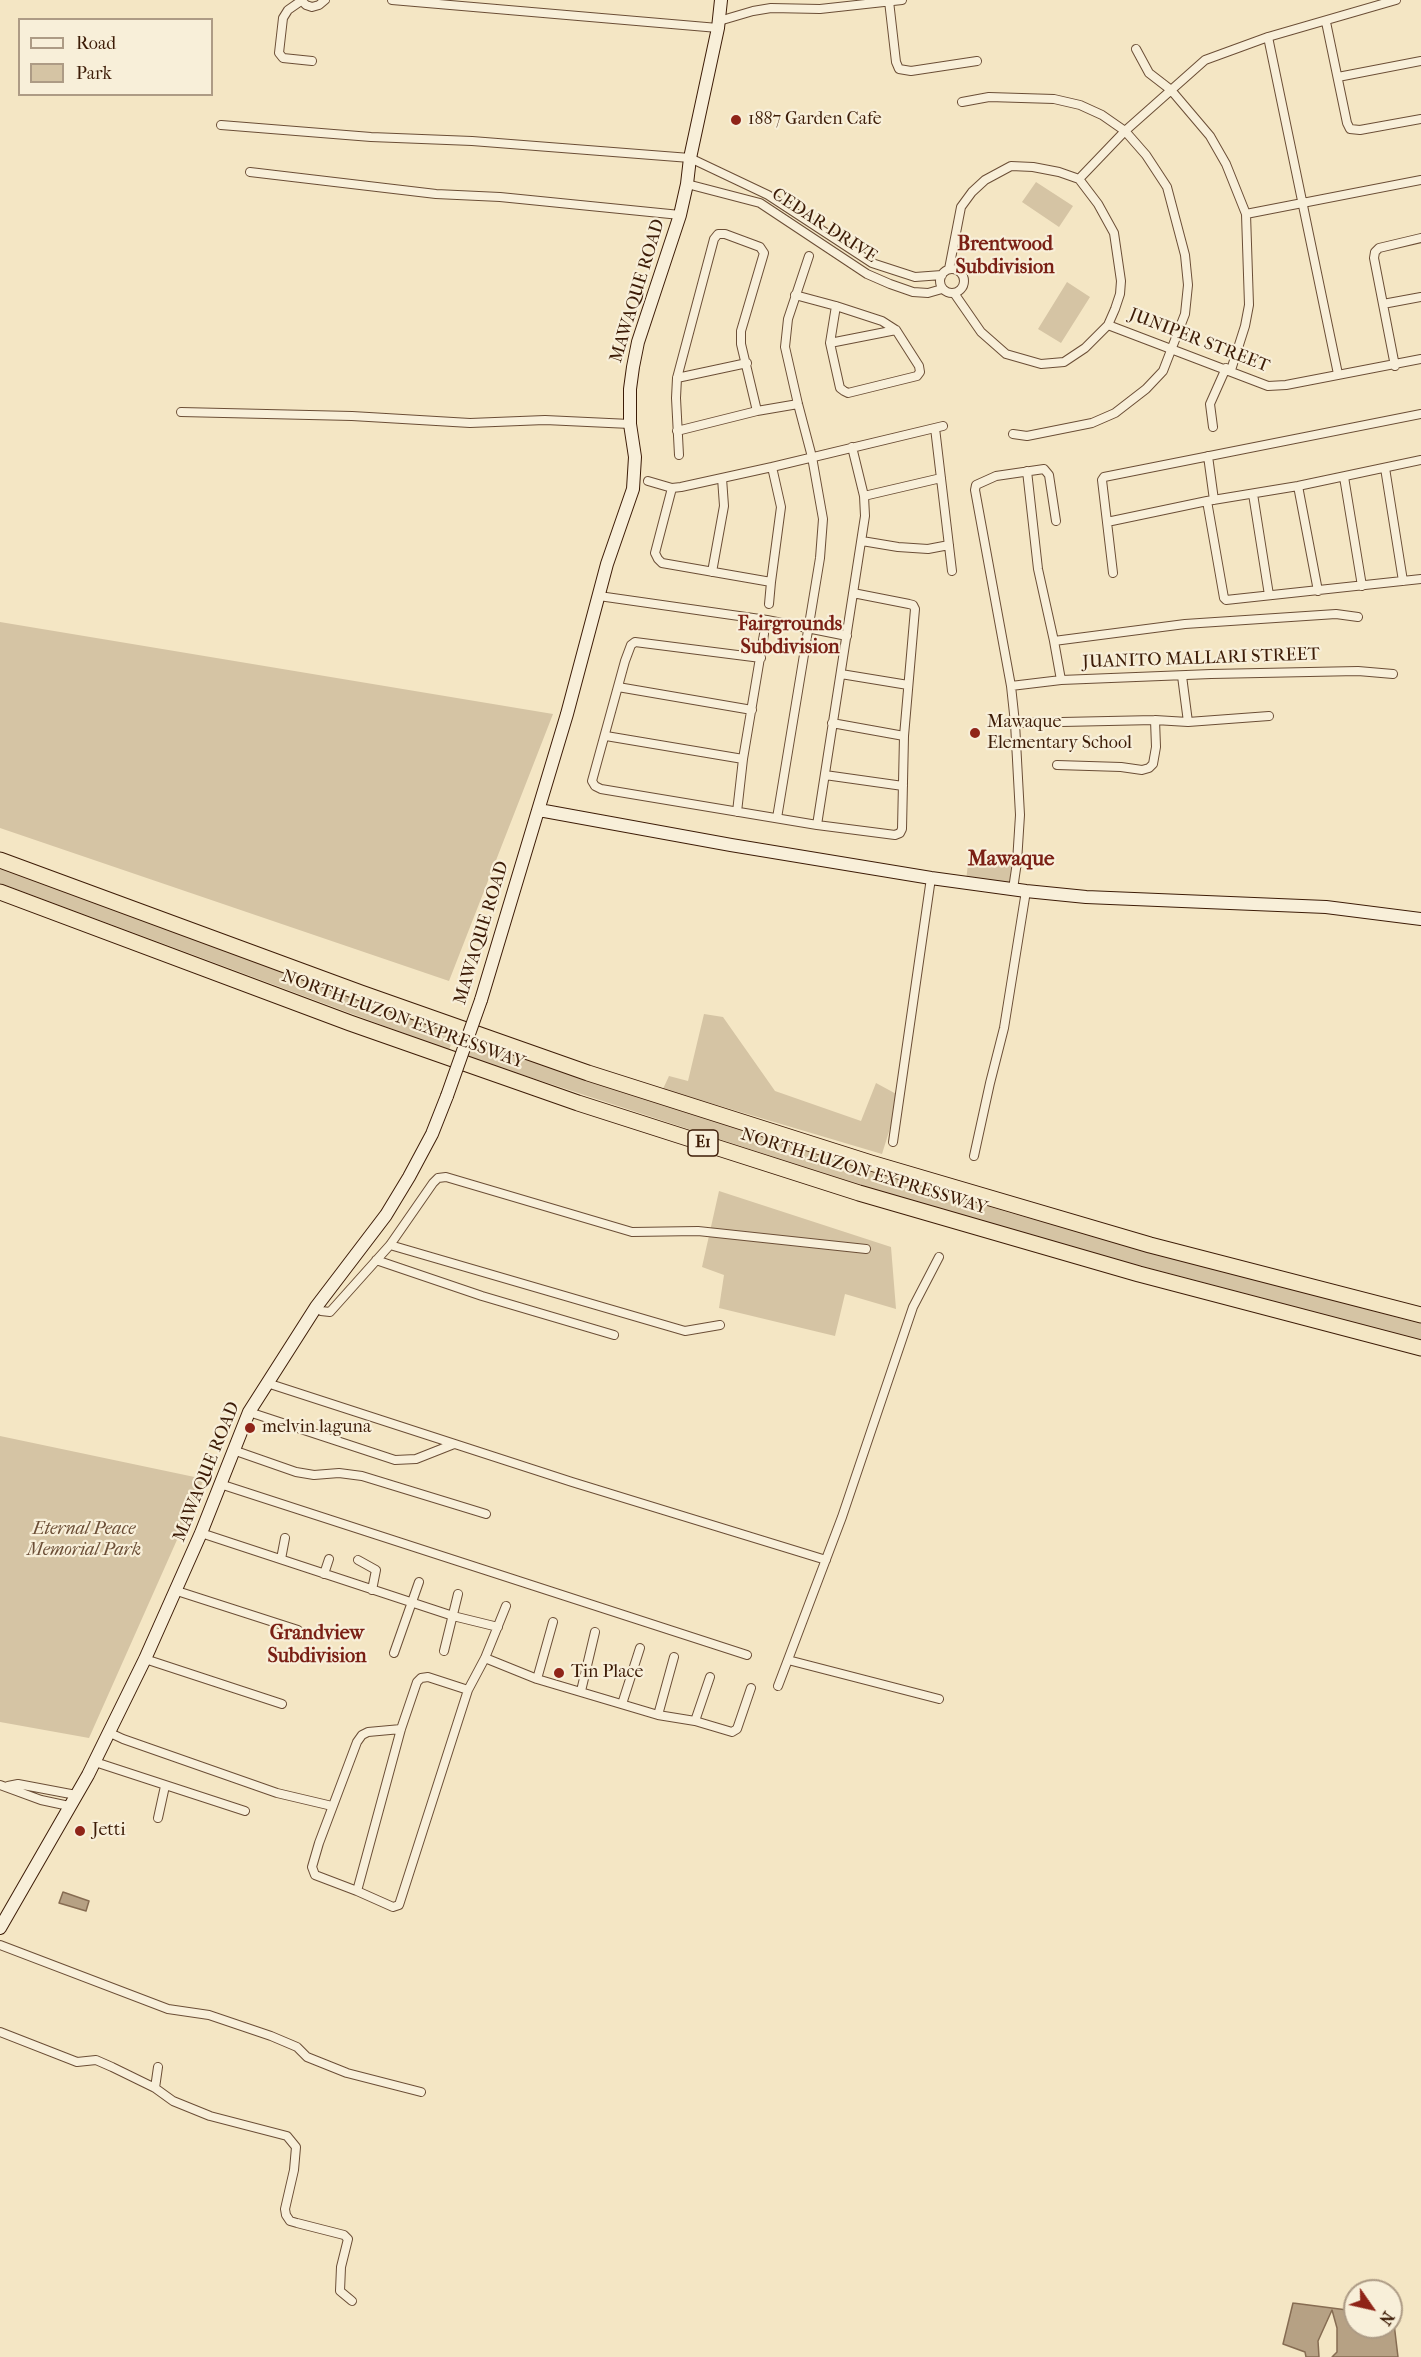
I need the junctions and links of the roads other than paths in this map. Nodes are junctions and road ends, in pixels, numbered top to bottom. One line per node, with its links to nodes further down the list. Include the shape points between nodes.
1 (301, 0): 2 (street, via 312,7); 13 (street, via 283,18 279,53 283,58)
2 (325, 0)
3 (392, 0): 10 (street)
4 (721, 0): 10 (main road, MAWAQUE ROAD)
5 (902, 0): 7 (street)
6 (1396, 0): 9 (street)
7 (889, 2): 8 (street, via 820,9); 14 (street, via 899,69 911,71)
8 (772, 4): 10 (street)
9 (1326, 21): 11 (street); 16 (street)
10 (718, 25): 22 (main road, MAWAQUE ROAD)
11 (1268, 37): 17 (street, via 1205,60); 27 (street)
12 (1136, 49): 17 (street, via 1149,73)
13 (312, 61)
14 (977, 61)
15 (1421, 61): 16 (street)
16 (1338, 77): 19 (street, via 1350,129)
17 (1171, 90): 21 (street); 29 (street, via 1210,136)
18 (962, 102): 21 (street, via 989,97 1054,99 1080,105)
19 (1421, 119)
20 (221, 125): 22 (street)
21 (1125, 131): 24 (street); 42 (street, via 1167,187 1182,234 1188,285 1185,314)
22 (690, 158): 26 (main road, MAWAQUE ROAD); 32 (street, CEDAR DRIVE, via 768,195 872,263 915,277)
23 (250, 172): 28 (street, via 436,194)
24 (1079, 179): 32 (street, via 1059,172 1011,166 985,180 962,207); 39 (street, via 1108,220 1117,245 1120,294)
25 (1421, 180): 27 (street)
26 (687, 184): 28 (main road, MAWAQUE ROAD); 33 (street, CEDAR DRIVE, via 760,203 867,274 890,284 913,292)
27 (1304, 202): 29 (street); 47 (street)
28 (680, 214): 53 (main road, MAWAQUE ROAD, via 638,342 630,389)
29 (1246, 214): 46 (street, via 1249,305)
30 (1421, 238): 37 (street, via 1375,252)
31 (809, 256): 35 (street)
32 (947, 270): 33 (street, via 940,282); 34 (street, via 959,272 963,278 960,289)
33 (942, 289): 34 (street)
34 (954, 293): 39 (street, via 993,344 1025,361 1064,362)
35 (795, 295): 38 (street); 49 (street, via 785,347)
36 (1421, 297): 37 (street)
37 (1383, 304): 45 (street)
38 (836, 306): 40 (street, via 882,321); 41 (street)
39 (1108, 325): 42 (street, JUNIPER STREET)
40 (896, 330): 41 (street); 41 (street, via 919,366 917,376 848,393 840,388)
41 (830, 343)
42 (1173, 348): 46 (street, JUNIPER STREET); 56 (street, via 1163,371 1135,400 1115,413 1092,423 1042,434)
43 (1421, 359): 45 (street, JUNIPER STREET)
44 (747, 363): 48 (street); 48 (street, via 741,331 764,253 760,247 718,234); 50 (street)
45 (1395, 366): 47 (street, JUNIPER STREET)
46 (1228, 369): 47 (street, JUNIPER STREET, via 1268,386); 54 (street, via 1210,404)
47 (1338, 374)
48 (677, 378): 55 (street)
49 (798, 404): 50 (street); 60 (street)
50 (757, 411): 55 (street)
51 (181, 412): 53 (street, via 470,423 545,420)
52 (1421, 416): 59 (street)
53 (630, 424): 88 (main road, MAWAQUE ROAD, via 635,457 633,489)
54 (1213, 427)
55 (677, 431): 58 (street)
56 (1013, 434)
57 (852, 447): 60 (street); 67 (street, via 939,427); 72 (street)
58 (679, 455)
59 (1208, 456): 73 (street); 75 (street, via 1104,477)
60 (813, 457): 62 (street); 91 (street, via 823,519)
61 (1421, 460): 63 (street)
62 (772, 467): 66 (street); 83 (street, via 781,507)
63 (1385, 468): 65 (street); 82 (street)
64 (1027, 471): 74 (street, via 1048,471); 94 (street, via 1038,569); 101 (street, via 996,476 980,482 975,490)
65 (1344, 477): 69 (street); 84 (street)
66 (722, 478): 70 (street); 79 (street, via 724,506)
67 (941, 478): 72 (street); 77 (street)
68 (648, 481): 70 (street)
69 (1298, 486): 71 (street); 85 (street)
70 (672, 488): 79 (street, via 655,553 662,563)
71 (1253, 494): 73 (street); 87 (street)
72 (864, 496): 76 (street)
73 (1211, 500): 75 (street); 87 (street, via 1224,598)
74 (1056, 521)
75 (1107, 522): 80 (street)
76 (862, 541): 77 (street, via 928,549); 86 (street)
77 (949, 545): 78 (street)
78 (952, 571)
79 (712, 572): 83 (street)
80 (1113, 573)
81 (1421, 579): 82 (street)
82 (1403, 581): 84 (street)
83 (771, 582): 89 (street)
84 (1362, 586): 85 (street)
85 (1318, 591): 87 (street)
86 (853, 593): 93 (street); 100 (street, via 913,605)
87 (1269, 595)
88 (599, 596): 91 (street); 115 (main road, MAWAQUE ROAD)
89 (770, 604)
90 (1358, 617): 94 (street, via 1336,614 1185,624)
91 (808, 628): 93 (street); 117 (street)
92 (764, 634): 95 (street)
93 (846, 636): 96 (street)
94 (1054, 640): 99 (street)
95 (761, 658): 102 (street, via 639,641 631,645); 103 (street)
96 (841, 674): 100 (street); 107 (street)
97 (1393, 674): 98 (street, JUANITO MALLARI STREET, via 1359,671)
98 (1182, 676): 99 (street, JUANITO MALLARI STREET); 106 (street)
99 (1060, 680): 101 (street, JUANITO MALLARI STREET)
100 (908, 685): 110 (street)
101 (1011, 686): 108 (street)
102 (618, 687): 103 (street); 109 (street)
103 (752, 710): 111 (street)
104 (1269, 716): 106 (street)
105 (1155, 720): 106 (street); 108 (street); 112 (street, via 1156,747 1149,768)
106 (1188, 722)
107 (832, 723): 110 (street); 113 (street)
108 (1015, 723): 121 (street, via 1020,815)
109 (606, 736): 111 (street); 116 (street, via 592,782 595,786)
110 (904, 736): 114 (street)
111 (743, 759): 116 (street)
112 (1057, 765)
113 (825, 775): 114 (street); 118 (street)
114 (903, 786): 118 (street, via 902,829 895,835)
115 (539, 810): 120 (main road); 131 (main road, MAWAQUE ROAD, bridge, via 481,1000 432,1134 386,1215)
116 (737, 812): 117 (street)
117 (777, 818): 118 (street)
118 (817, 825)
119 (0, 860): 132 (highway, NORTH LUZON EXPRESSWAY / E1, via 404,1008 848,1156 1150,1245)
120 (931, 878): 121 (main road); 125 (street)
121 (1013, 889): 122 (main road)
122 (1026, 891): 124 (main road, via 1326,907); 126 (street, via 1005,1028)
123 (0, 892): 135 (highway, NORTH LUZON EXPRESSWAY / E1, via 350,1023 578,1103 870,1196 1139,1274)
124 (1421, 919)
125 (893, 1142)
126 (974, 1156)
127 (390, 1245): 128 (street, via 433,1183 446,1177 632,1232 698,1231); 130 (street); 133 (street, via 685,1331)
128 (866, 1249)
129 (939, 1257): 147 (street, via 912,1307)
130 (376, 1260): 131 (street, via 330,1312); 134 (street)
131 (316, 1307): 136 (main road, MAWAQUE ROAD)
132 (1421, 1315)
133 (720, 1325)
134 (614, 1335)
135 (1421, 1348)
136 (267, 1383): 137 (main road, MAWAQUE ROAD); 138 (street)
137 (249, 1412): 138 (street, via 395,1460 416,1459); 139 (main road, MAWAQUE ROAD)
138 (454, 1444): 147 (street)
139 (233, 1450): 140 (main road, MAWAQUE ROAD); 141 (street, via 296,1472 362,1476)
140 (220, 1484): 142 (main road, MAWAQUE ROAD); 163 (street)
141 (486, 1514)
142 (201, 1533): 145 (street); 151 (main road, MAWAQUE ROAD)
143 (285, 1538): 145 (street)
144 (329, 1558): 148 (street)
145 (281, 1559): 148 (street)
146 (358, 1560): 150 (street, via 376,1570)
147 (826, 1560): 167 (street)
148 (324, 1574): 150 (street)
149 (419, 1582): 153 (street)
150 (372, 1590): 153 (street)
151 (177, 1591): 158 (street); 166 (main road, MAWAQUE ROAD)
152 (458, 1594): 155 (street)
153 (410, 1602): 155 (street); 162 (street)
154 (506, 1606): 157 (street)
155 (453, 1616): 157 (street); 161 (street)
156 (553, 1622): 169 (street)
157 (498, 1627): 164 (street)
158 (298, 1629)
159 (595, 1632): 173 (street)
160 (639, 1648): 176 (street)
161 (444, 1651)
162 (394, 1653)
163 (747, 1655)
164 (486, 1658): 169 (street); 172 (street)
165 (674, 1658): 177 (street)
166 (145, 1659): 175 (street); 180 (main road, MAWAQUE ROAD)
167 (788, 1660): 170 (street); 174 (street)
168 (710, 1677): 178 (street)
169 (537, 1679): 173 (street)
170 (778, 1686)
171 (751, 1688): 178 (street, via 735,1732)
172 (468, 1690): 179 (street, via 421,1678); 188 (street, via 399,1905 393,1907)
173 (581, 1691): 176 (street)
174 (939, 1699)
175 (282, 1704)
176 (622, 1704): 177 (street)
177 (658, 1715): 178 (street)
178 (695, 1721)
179 (401, 1729): 185 (street, via 362,1735); 188 (street)
180 (108, 1732): 181 (main road, MAWAQUE ROAD); 185 (street, via 277,1793)
181 (94, 1762): 183 (street); 184 (main road, MAWAQUE ROAD)
182 (4, 1786): 184 (street, via 41,1800); 184 (street, via 18,1784)
183 (165, 1786): 186 (street); 187 (street)
184 (73, 1801): 189 (main road, MAWAQUE ROAD)
185 (332, 1806): 188 (street, via 312,1872)
186 (245, 1811)
187 (158, 1818)
188 (357, 1891)
189 (0, 1928)
190 (0, 1945): 194 (street, via 168,2009 208,2015 271,2036 297,2047 307,2057 347,2073)
191 (0, 2032): 193 (street, via 77,2062 96,2060)
192 (158, 2067): 193 (street)
193 (155, 2088): 195 (street, via 173,2101 210,2116 294,2141 294,2170 286,2215 297,2223 348,2239 340,2291)
194 (421, 2092)
195 (352, 2301)

